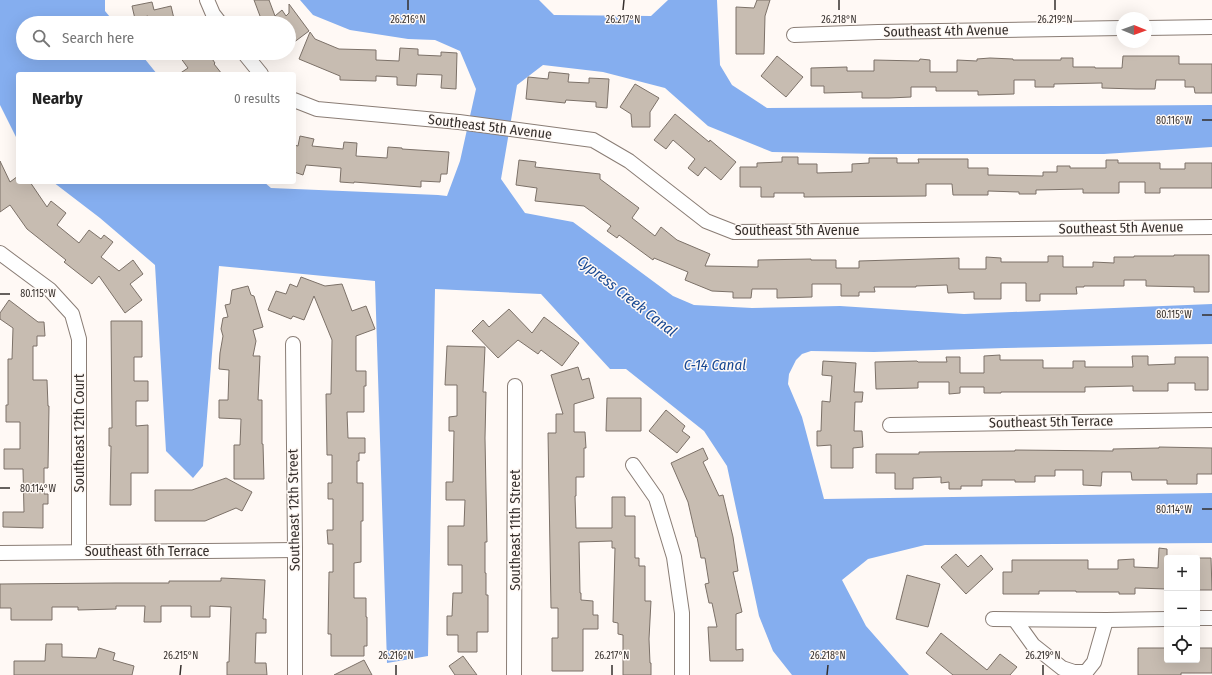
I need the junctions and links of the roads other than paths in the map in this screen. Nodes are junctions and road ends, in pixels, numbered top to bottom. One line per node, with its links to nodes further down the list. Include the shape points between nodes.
1 (207, 0): 2 (street)
2 (215, 16)
3 (1212, 27): 5 (street)
4 (1116, 28): 6 (street, Southeast 4th Avenue)
5 (1152, 28)
6 (794, 35)
7 (249, 60): 8 (street)
8 (258, 72)
9 (296, 101): 10 (street, Southeast 5th Avenue, via 317,109 459,122 593,140 629,161 706,221 734,232)
10 (1212, 227)
11 (0, 253): 18 (street, Southeast 12th Court, via 50,290 72,314 79,339)
12 (292, 344): 17 (street, Southeast 12th Street)
13 (515, 386): 28 (street, Southeast 11th Street)
14 (1212, 420): 15 (street, Southeast 5th Terrace)
15 (890, 425)
16 (633, 465): 29 (street, via 656,498 674,557 682,613)
17 (295, 550): 18 (street, Southeast 6th Terrace); 27 (street, Southeast 12th Street)
18 (79, 552): 19 (street, Southeast 6th Terrace)
19 (0, 553)
20 (1200, 618): 21 (street)
21 (1212, 618)
22 (992, 619): 24 (street)
23 (1164, 619): 25 (street)
24 (1015, 620): 25 (street); 26 (street, via 1033,645 1062,668)
25 (1106, 620): 26 (street, via 1094,662)
26 (1086, 674)
27 (295, 675)
28 (514, 675)
29 (682, 675)

